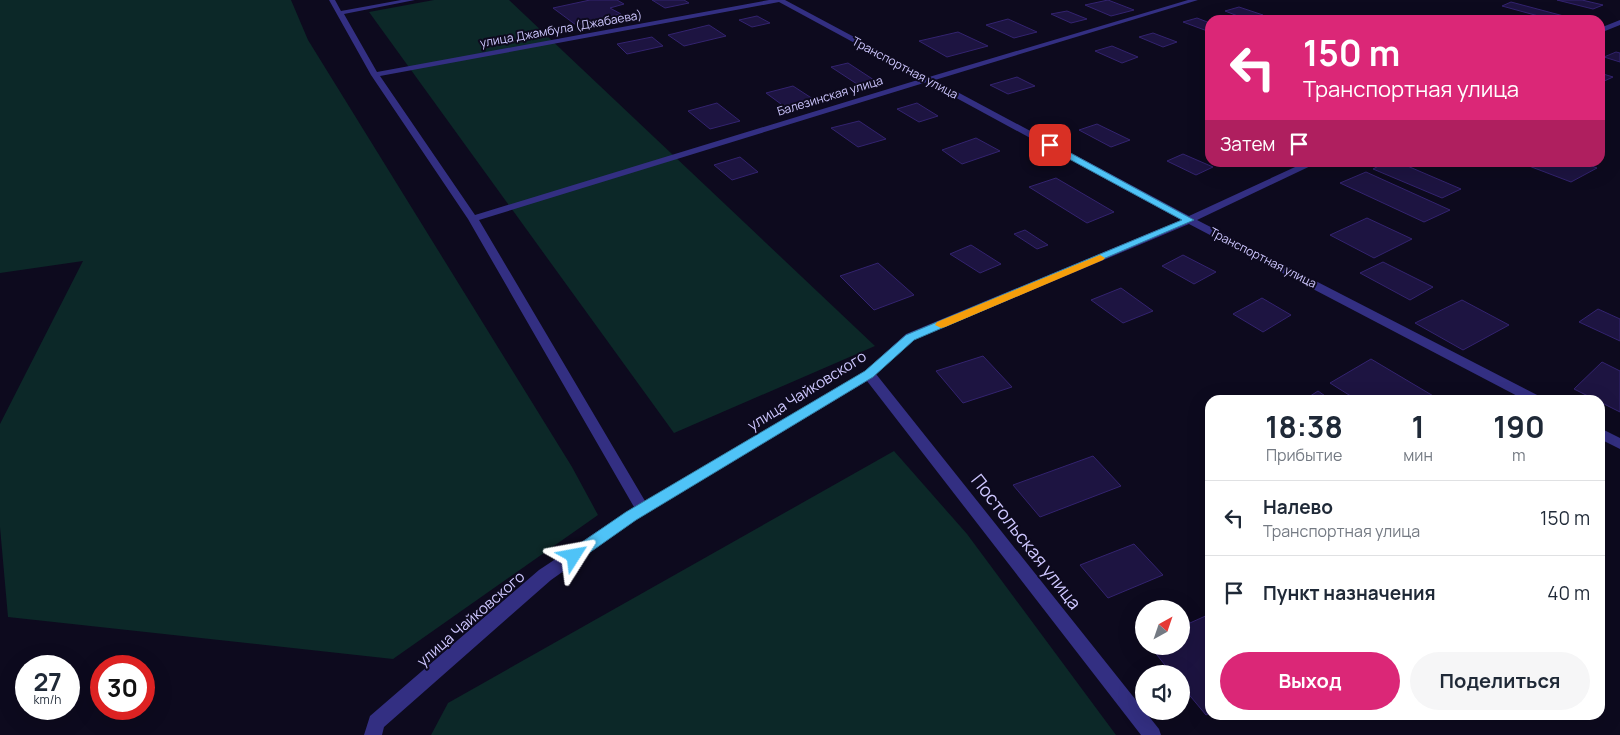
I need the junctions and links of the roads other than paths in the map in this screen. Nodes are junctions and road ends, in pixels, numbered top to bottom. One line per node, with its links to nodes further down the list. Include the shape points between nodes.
1 (332, 0): 5 (street)
2 (412, 0): 5 (street)
3 (780, 0): 8 (street, улица Джамбула (Джабаева)); 9 (street, Транспортная улица)
4 (1195, 0): 9 (street, Балезинская улица)
5 (340, 13): 8 (street)
6 (1620, 22): 7 (street)
7 (1605, 29)
8 (375, 75): 11 (street)
9 (927, 80): 11 (street, Балезинская улица); 12 (street, Транспортная улица)
10 (1304, 167): 12 (street, улица Чайковского)
11 (473, 220): 17 (street)
12 (1189, 220): 13 (street, улица Чайковского, via 910,338); 14 (street, Транспортная улица)
13 (869, 374): 17 (street, улица Чайковского); 19 (street, Постольская улица)
14 (1526, 395)
15 (1605, 436): 16 (street)
16 (1620, 444)
17 (643, 510): 18 (street, улица Чайковского, via 545,575 376,722)
18 (374, 735)
19 (1152, 735)

